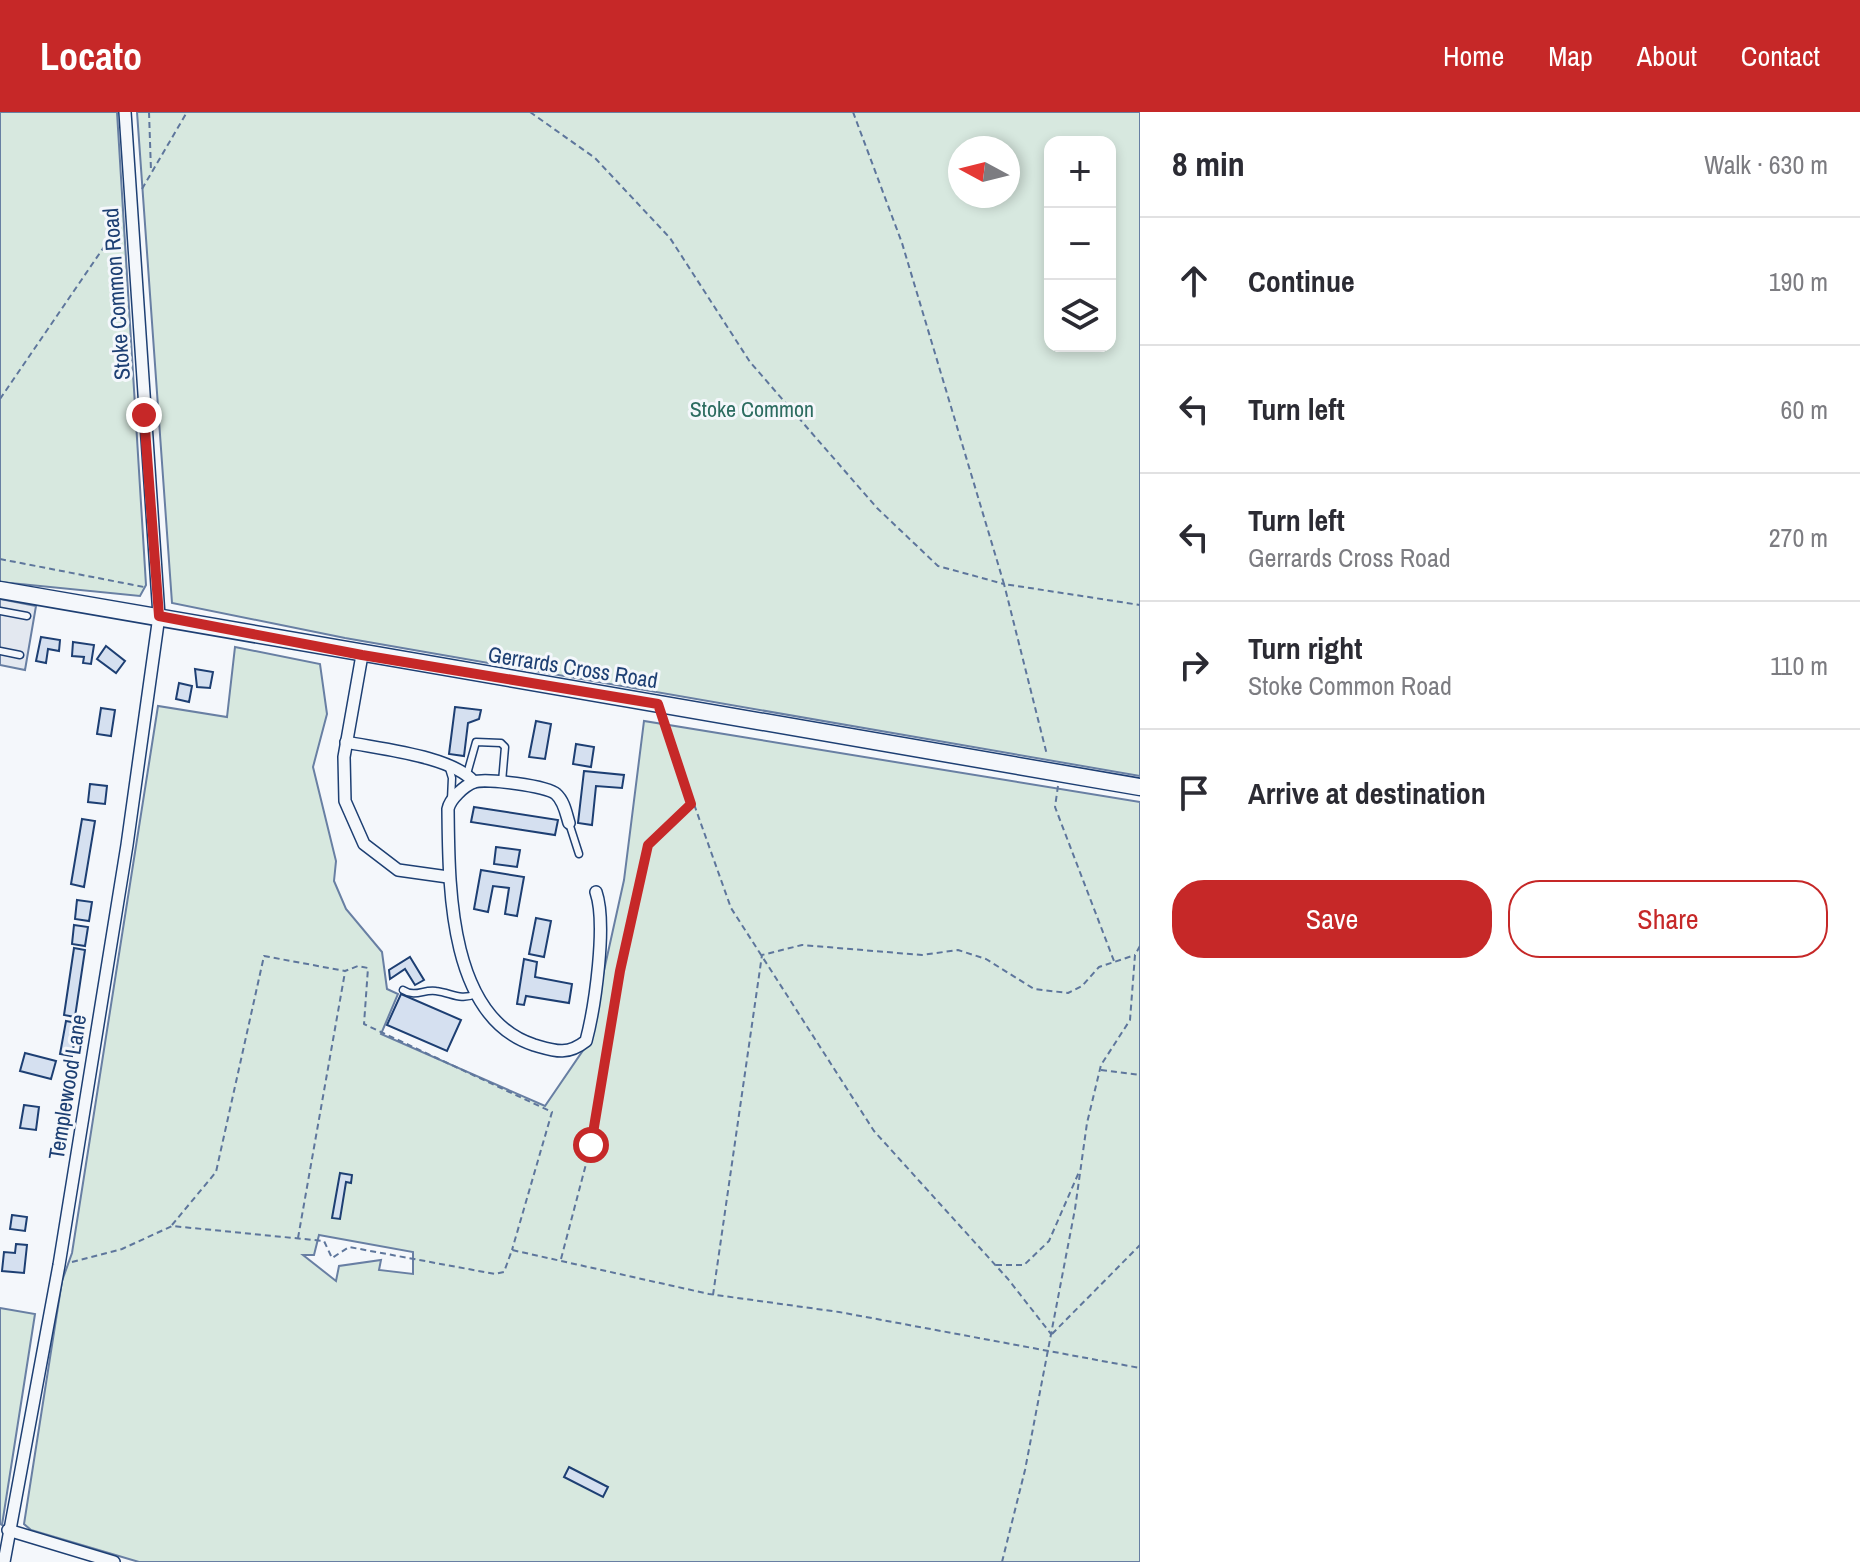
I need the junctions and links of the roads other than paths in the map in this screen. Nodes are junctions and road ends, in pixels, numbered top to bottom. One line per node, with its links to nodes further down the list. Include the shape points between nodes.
1 (125, 112): 5 (street, Stoke Common Road)
2 (0, 590): 5 (main road, Gerrards Cross Road)
3 (0, 611): 4 (lane)
4 (27, 616)
5 (159, 616): 8 (main road, Gerrards Cross Road); 21 (street, Templewood Lane, via 59,1265)
6 (0, 651): 7 (lane)
7 (20, 655)
8 (362, 655): 9 (street); 13 (main road, Gerrards Cross Road)
9 (346, 742): 10 (street); 17 (street, via 345,801 364,844 398,870)
10 (448, 765): 11 (street); 14 (lane)
11 (470, 778): 12 (street); 12 (lane, via 476,742 501,743); 14 (street)
12 (502, 784): 15 (street, via 554,792)
13 (1140, 787)
14 (451, 800): 17 (street)
15 (569, 823): 16 (lane)
16 (579, 854)
17 (448, 877): 20 (street, via 456,929)
18 (596, 892): 20 (street, via 603,933 586,1041 561,1053 529,1043 493,1018)
19 (403, 990): 20 (lane, via 411,995 438,991 457,998)
20 (476, 994)
21 (8, 1530): 22 (street, Templewood Lane); 23 (street)
22 (4, 1562)
23 (114, 1562)

